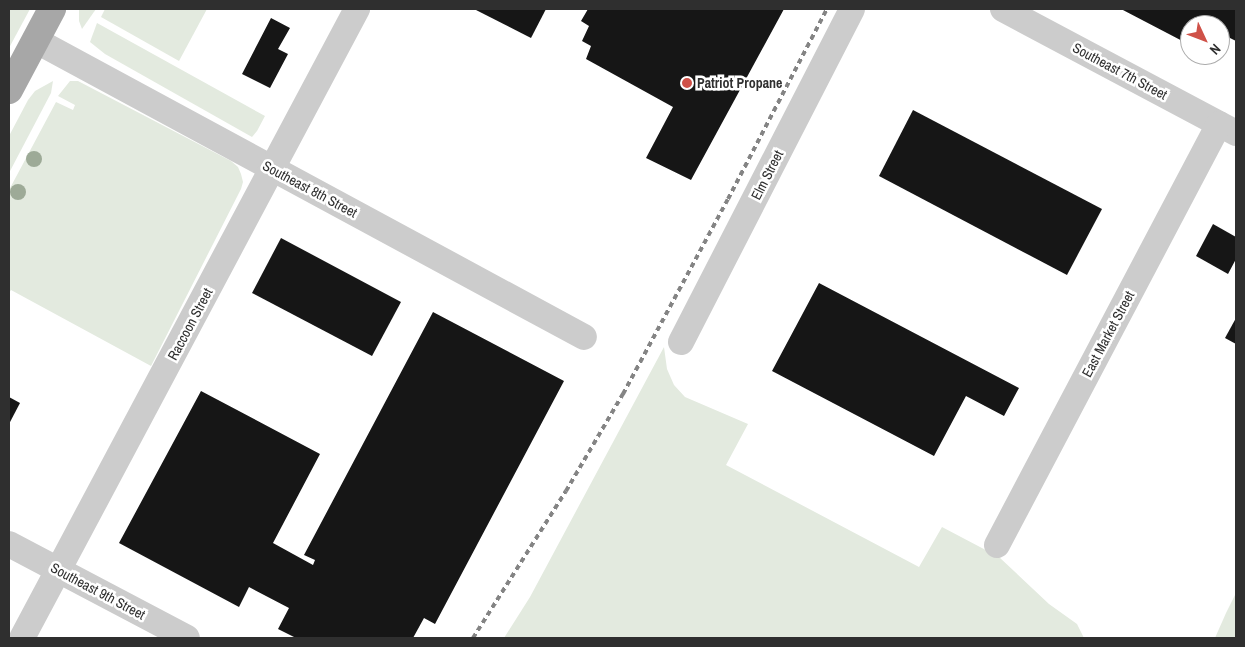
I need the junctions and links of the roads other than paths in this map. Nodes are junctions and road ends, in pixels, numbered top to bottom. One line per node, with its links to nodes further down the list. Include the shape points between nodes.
1 (52, 9): 5 (main road)
2 (357, 9): 8 (street, Raccoon Street)
3 (852, 9): 10 (street, Elm Street)
4 (1003, 9): 7 (street, Southeast 7th Street)
5 (36, 40): 6 (main road); 8 (street, Southeast 8th Street)
6 (9, 90)
7 (1228, 129): 12 (street, East Market Street)
8 (272, 168): 9 (street, Southeast 8th Street); 13 (street, Raccoon Street)
9 (584, 337)
10 (681, 342)
11 (9, 544): 13 (street, Southeast 9th Street)
12 (997, 544)
13 (58, 571): 14 (street, Raccoon Street); 15 (street, Southeast 9th Street)
14 (22, 638)
15 (187, 638)

